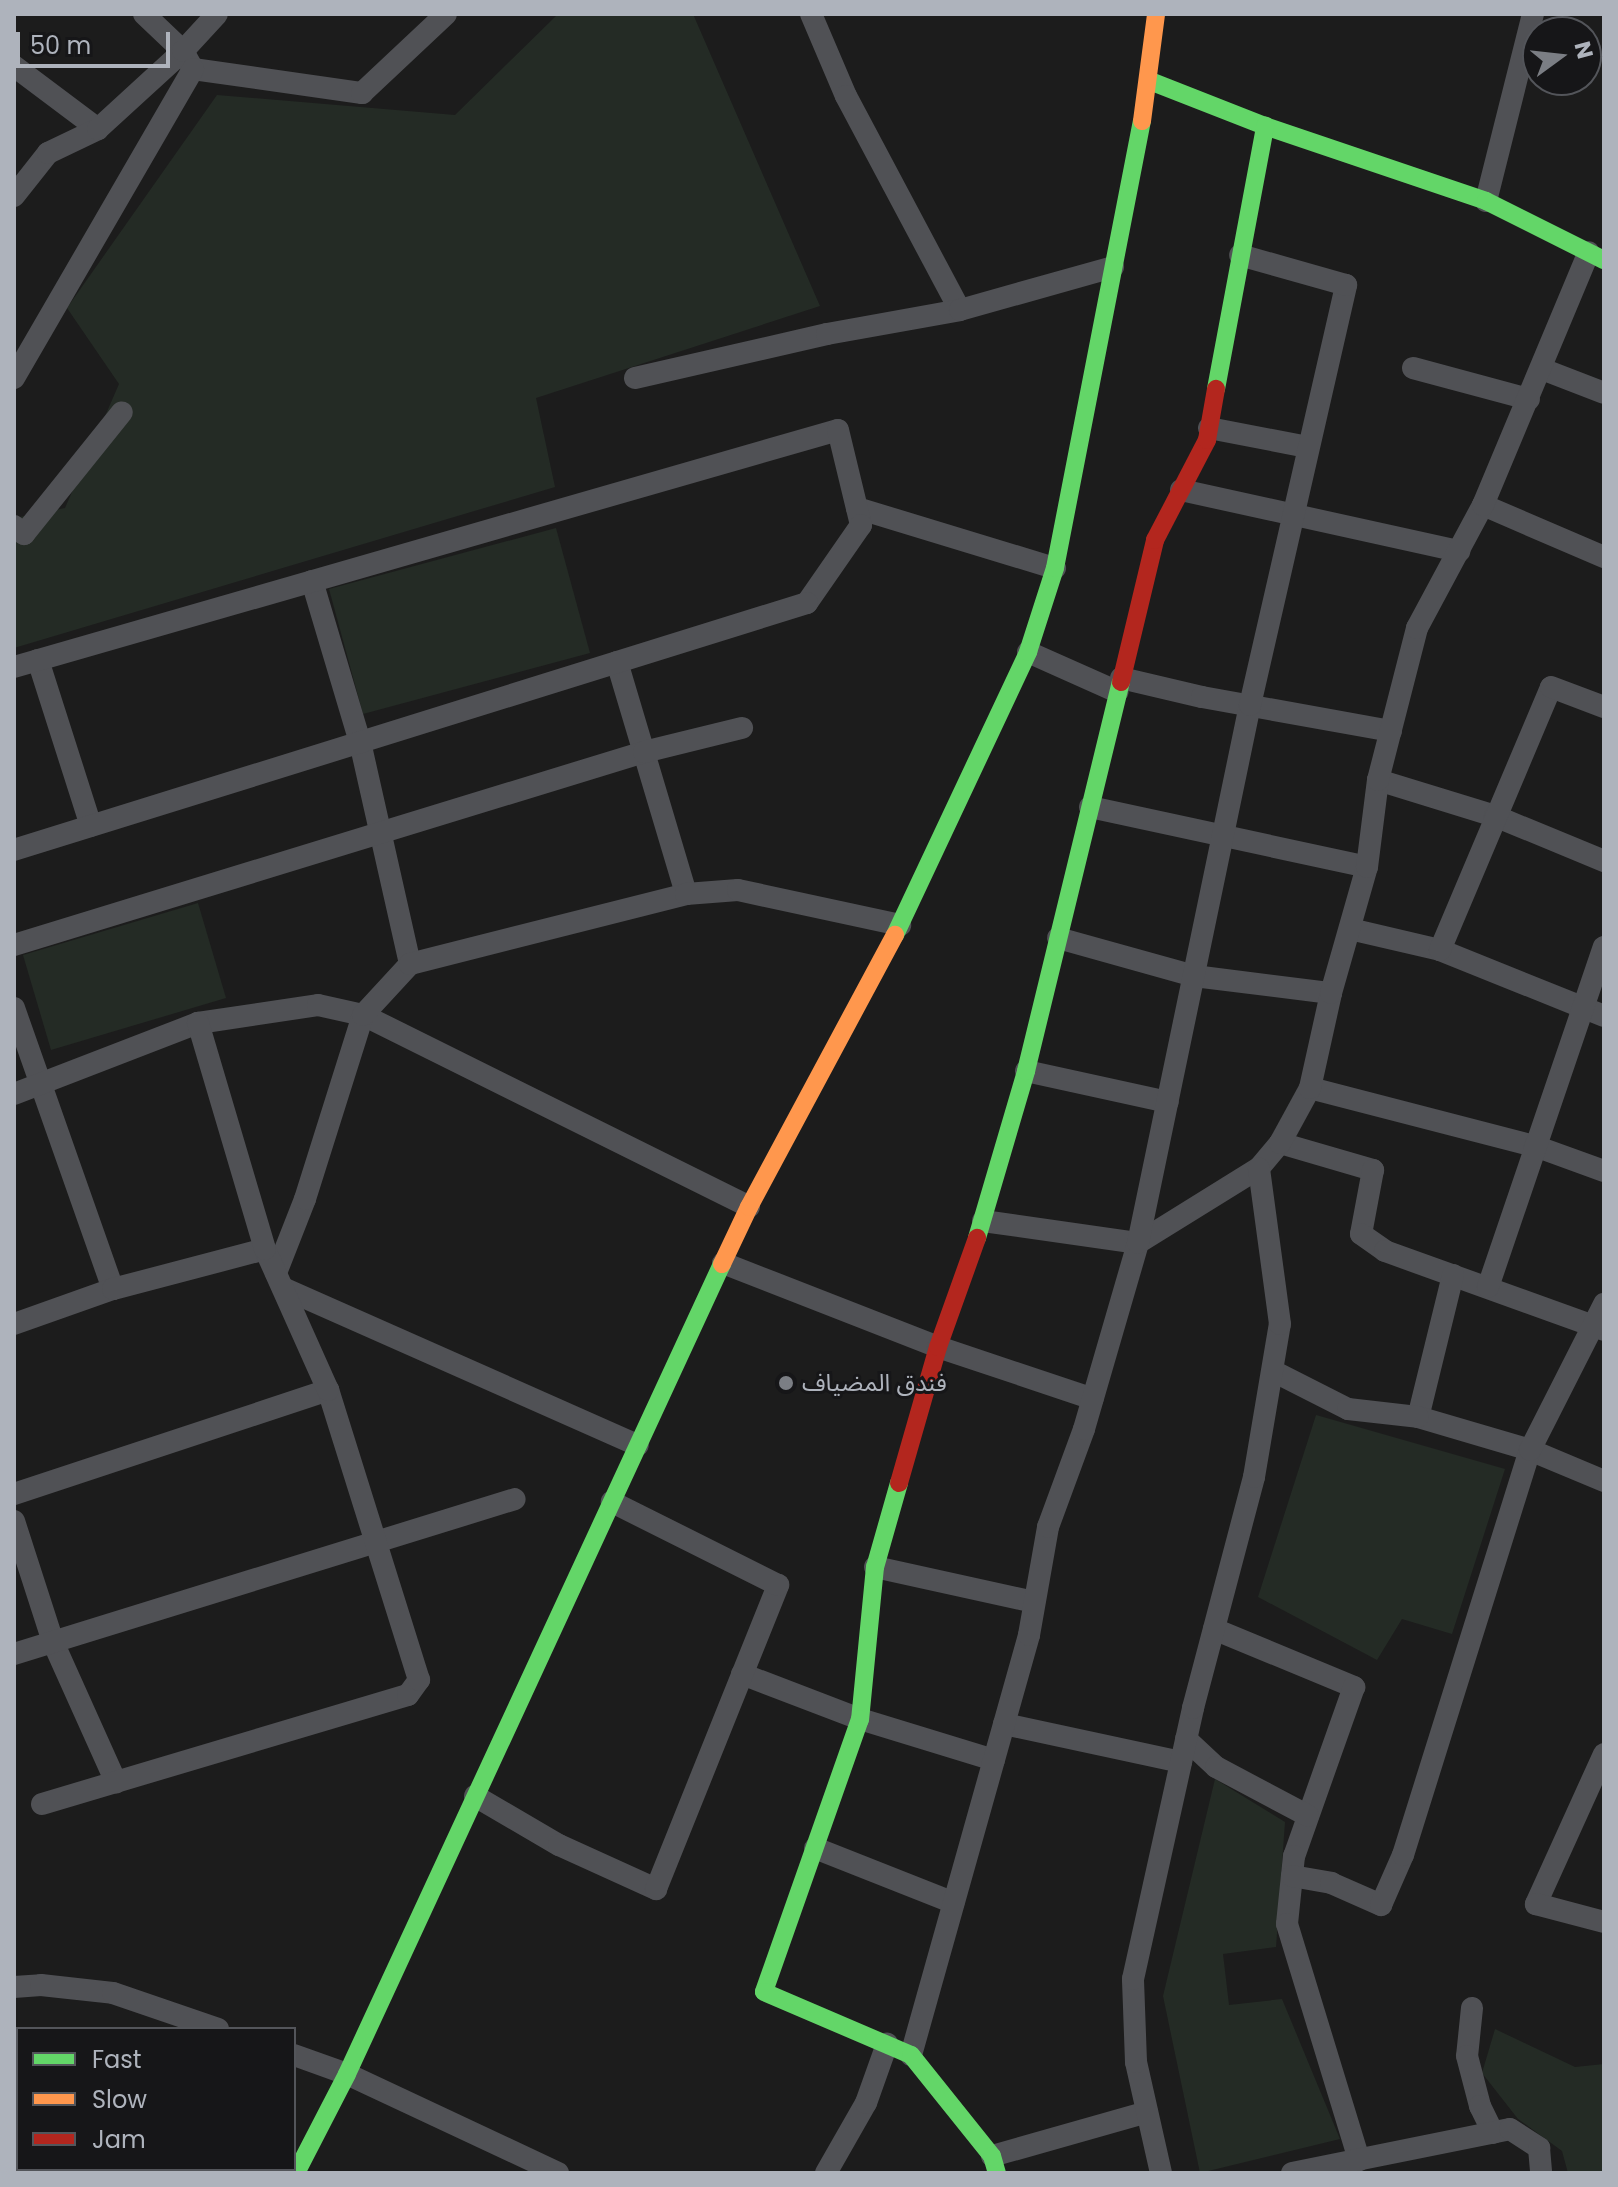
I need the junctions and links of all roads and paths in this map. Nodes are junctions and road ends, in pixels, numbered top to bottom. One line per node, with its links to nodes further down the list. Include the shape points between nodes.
1 (144, 14): 7 (street)
2 (217, 14): 7 (street)
3 (446, 14): 7 (street, via 362,93)
4 (811, 14): 17 (street, via 846,96)
5 (1156, 14): 9 (street)
6 (1533, 14): 13 (street)
7 (188, 60): 11 (street); 20 (street)
8 (14, 66): 11 (street)
9 (1150, 81): 10 (street); 16 (street)
10 (1265, 126): 13 (street); 14 (street)
11 (98, 129): 12 (street, via 48,153)
12 (14, 196)
13 (1486, 201): 15 (street)
14 (1240, 255): 25 (street); 26 (street, via 1346,285)
15 (1596, 256): 19 (street)
16 (1113, 267): 17 (street); 34 (street)
17 (960, 310): 21 (street)
18 (1413, 368): 23 (street)
19 (1542, 369): 22 (street); 23 (street)
20 (14, 378)
21 (635, 378)
22 (1604, 393)
23 (1529, 399): 28 (street)
24 (122, 412): 31 (street, via 24,534)
25 (1209, 428): 26 (street); 27 (street)
26 (1308, 447): 30 (street)
27 (1181, 490): 30 (street); 40 (street, via 1155,540)
28 (1483, 505): 32 (street); 33 (street)
29 (857, 508): 34 (street); 35 (street, via 838,430); 38 (street, via 861,525 807,603)
30 (1292, 515): 32 (street); 41 (street)
31 (14, 526)
32 (1459, 551): 44 (street, via 1417,628)
33 (1604, 557)
34 (1055, 568): 36 (street)
35 (312, 581): 37 (street); 45 (street)
36 (1028, 652): 40 (street); 57 (street)
37 (38, 660): 39 (street); 50 (street)
38 (617, 662): 45 (street); 46 (street)
39 (14, 667)
40 (1120, 685): 41 (street); 48 (street)
41 (1250, 705): 44 (street); 52 (street)
42 (1604, 707): 49 (street, via 1551,687)
43 (742, 728): 46 (street)
44 (1391, 731): 47 (street)
45 (360, 742): 50 (street); 51 (street)
46 (644, 752): 51 (street); 56 (street)
47 (1378, 780): 49 (street); 55 (street)
48 (1090, 807): 52 (street); 59 (street)
49 (1495, 816): 54 (street); 62 (street)
50 (91, 826): 53 (street)
51 (383, 832): 60 (street); 63 (street)
52 (1223, 836): 55 (street); 64 (street)
53 (14, 850)
54 (1604, 861)
55 (1367, 867): 58 (street)
56 (686, 894): 57 (street, via 738,890); 63 (street)
57 (900, 925): 80 (street)
58 (1350, 929): 62 (street); 65 (street)
59 (1058, 938): 64 (street); 71 (street)
60 (14, 945)
61 (1604, 947): 66 (street)
62 (1440, 950): 66 (street)
63 (410, 964): 68 (street)
64 (1194, 976): 65 (street); 75 (street)
65 (1331, 993): 73 (street)
66 (1583, 1007): 69 (street); 77 (street)
67 (14, 1008): 72 (street)
68 (363, 1015): 70 (street, via 318,1005); 80 (street); 86 (street)
69 (1604, 1016)
70 (198, 1023): 72 (street); 83 (street)
71 (1026, 1071): 75 (street); 81 (street)
72 (41, 1083): 74 (street); 88 (street)
73 (1310, 1088): 76 (street); 77 (street)
74 (14, 1094)
75 (1168, 1102): 82 (street)
76 (1280, 1143): 78 (street); 85 (street, via 1373,1170 1361,1234 1385,1251)
77 (1535, 1146): 79 (street); 87 (street)
78 (1259, 1168): 82 (street); 93 (street, via 1280,1324)
79 (1604, 1171)
80 (749, 1207): 84 (street)
81 (983, 1221): 82 (street); 92 (street)
82 (1138, 1243): 95 (street)
83 (265, 1249): 86 (street); 88 (street)
84 (723, 1263): 92 (street); 97 (street)
85 (1453, 1275): 87 (street); 96 (street)
86 (280, 1281): 94 (street); 97 (street)
87 (1488, 1287): 91 (street)
88 (113, 1289): 90 (street)
89 (1604, 1304): 91 (street)
90 (14, 1324)
91 (1598, 1328): 98 (street)
92 (938, 1347): 95 (street); 105 (street)
93 (1273, 1371): 96 (street, via 1348,1409); 107 (street, via 1254,1477)
94 (328, 1390): 100 (street); 104 (street)
95 (1093, 1399): 106 (street, via 1048,1527)
96 (1418, 1417): 98 (street)
97 (638, 1445): 102 (street)
98 (1530, 1450): 99 (street); 122 (street, via 1403,1855 1381,1905 1331,1883)
99 (1604, 1481)
100 (14, 1494)
101 (515, 1499): 104 (street)
102 (612, 1502): 110 (street, via 778,1585); 118 (street)
103 (14, 1521): 108 (street)
104 (375, 1542): 108 (street); 117 (street, via 419,1680 408,1695)
105 (875, 1567): 106 (street); 111 (street)
106 (1034, 1602): 112 (street)
107 (1214, 1629): 113 (street); 120 (street, via 1354,1687)
108 (53, 1642): 109 (street); 117 (street)
109 (14, 1654)
110 (742, 1674): 111 (street); 118 (street, via 656,1889 559,1845)
111 (860, 1719): 115 (street); 121 (street)
112 (1004, 1724): 115 (street); 116 (street)
113 (1186, 1739): 116 (street); 120 (street, via 1216,1767)
114 (1604, 1754): 124 (street, via 1536,1904)
115 (994, 1760): 123 (street)
116 (1181, 1762): 132 (street, via 1133,1979 1136,2062)
117 (116, 1782): 119 (street)
118 (475, 1796): 131 (street)
119 (42, 1804)
120 (1308, 1816): 122 (street)
121 (815, 1848): 123 (street); 128 (street, via 764,1992)
122 (1292, 1876): 134 (street, via 1287,1924)
123 (954, 1903): 129 (street)
124 (1604, 1922)
125 (14, 1987): 127 (street, via 113,1993)
126 (1472, 2008): 133 (street, via 1467,2056)
127 (212, 2027)
128 (887, 2044): 129 (street); 138 (street, via 866,2103)
129 (911, 2055): 135 (street)
130 (296, 2056): 131 (street)
131 (347, 2074): 136 (street); 137 (street)
132 (1147, 2112): 135 (street); 139 (street)
133 (1493, 2133): 134 (street); 141 (street, via 1510,2129 1539,2148)
134 (1359, 2160): 140 (street)
135 (995, 2165)
136 (296, 2173)
137 (558, 2173)
138 (826, 2173)
139 (1161, 2173)
140 (1292, 2173)
141 (1541, 2173)

